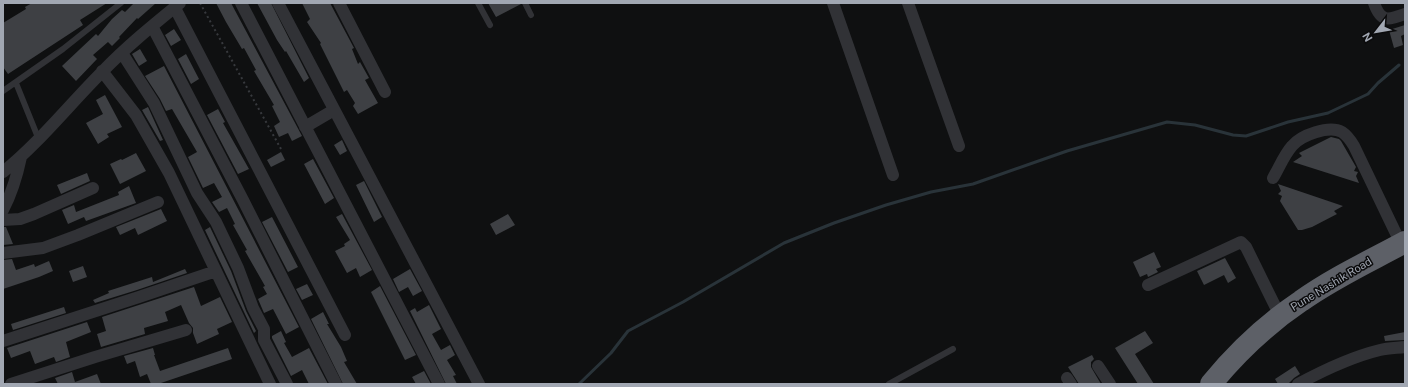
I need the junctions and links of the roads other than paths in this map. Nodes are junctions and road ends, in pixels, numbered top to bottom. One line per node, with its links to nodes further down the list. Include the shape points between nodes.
1 (121, 3): 17 (lane)
2 (241, 3): 21 (street)
3 (278, 3): 20 (street)
4 (338, 3): 19 (street)
5 (478, 3): 13 (lane)
6 (525, 3): 12 (lane)
7 (834, 3): 26 (street)
8 (908, 3): 23 (street)
9 (1374, 3): 11 (street, via 1377,12 1383,18 1390,20)
10 (178, 5): 14 (street); 38 (street)
11 (1405, 14)
12 (532, 15)
13 (490, 25)
14 (152, 26): 15 (street); 46 (street)
15 (122, 53): 16 (street); 45 (street, via 154,103 197,193 216,222 264,329 264,340)
16 (102, 71): 22 (street); 34 (street, via 136,115 153,143)
17 (16, 83): 18 (lane); 22 (lane)
18 (3, 91)
19 (385, 92)
20 (334, 110): 21 (street); 48 (street)
21 (305, 127): 47 (street)
22 (38, 140): 24 (street)
23 (959, 146)
24 (21, 157): 25 (street); 30 (street, via 15,183)
25 (3, 172)
26 (893, 175)
27 (1273, 178): 32 (street, via 1290,147 1299,139 1323,131 1342,132 1354,146)
28 (93, 188): 31 (street, via 20,219)
29 (158, 202): 33 (street, via 43,248)
30 (3, 210)
31 (3, 220)
32 (1404, 247): 36 (highway, Pune Nashik Road, via 1340,276); 52 (highway, Pune Nashik Road, via 1347,288 1299,318 1260,350)
33 (3, 253)
34 (216, 271): 39 (street); 44 (street)
35 (1148, 285): 36 (street, via 1241,242 1246,247)
36 (1280, 316): 51 (highway, Pune Nashik Road, via 1249,343)
37 (186, 330): 43 (street)
38 (345, 335)
39 (3, 341)
40 (1405, 347): 53 (street, via 1353,358)
41 (953, 349): 49 (lane)
42 (1098, 366): 50 (street)
43 (11, 384)
44 (270, 384)
45 (287, 384)
46 (336, 384)
47 (439, 384)
48 (479, 384)
49 (889, 384)
50 (1110, 384)
51 (1211, 384)
52 (1227, 384)
53 (1298, 384)

